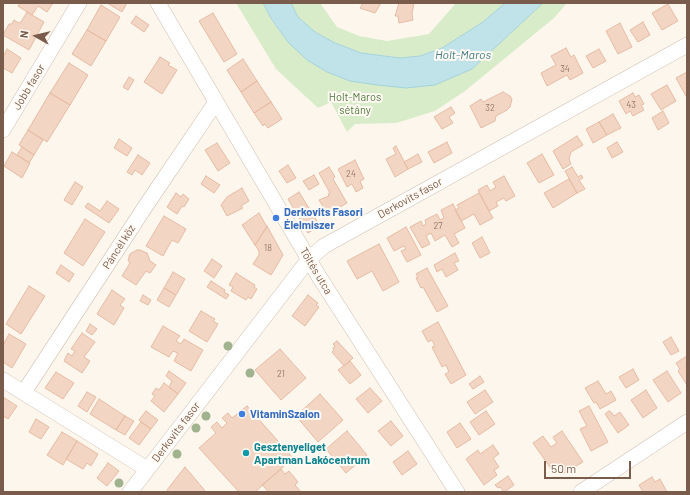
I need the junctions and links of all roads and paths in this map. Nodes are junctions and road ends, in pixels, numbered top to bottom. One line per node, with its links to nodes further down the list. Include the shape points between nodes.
1 (79, 3): 5 (street, Jobb fasor)
2 (158, 3): 4 (street, Töltés utca)
3 (687, 46): 6 (street, Derkovits fasor, via 355,228 324,246)
4 (216, 102): 6 (street, Töltés utca); 8 (street, Páncél köz)
5 (3, 130)
6 (309, 260): 10 (street, Derkovits fasor); 12 (street, Töltés utca)
7 (3, 380): 8 (street)
8 (24, 392): 10 (street)
9 (687, 422): 13 (street)
10 (147, 470): 11 (street, Derkovits fasor)
11 (130, 492)
12 (457, 492)
13 (581, 492)

